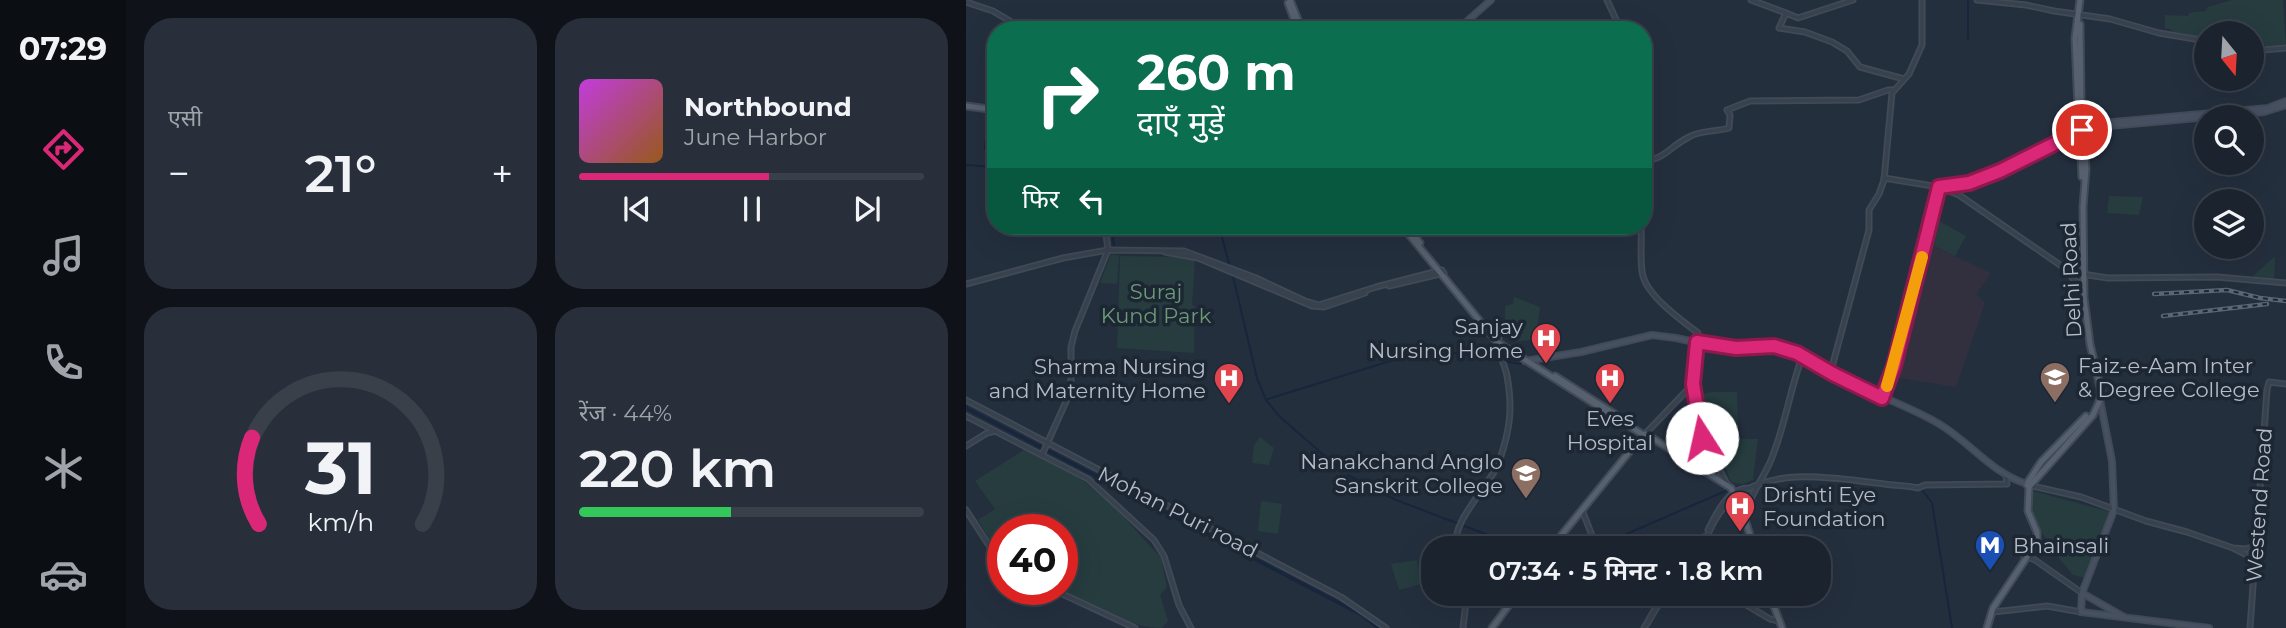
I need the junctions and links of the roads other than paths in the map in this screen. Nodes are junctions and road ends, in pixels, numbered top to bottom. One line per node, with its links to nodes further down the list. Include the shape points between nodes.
1 (1288, 0): 13 (main road)
2 (1491, 0): 14 (main road)
3 (1607, 0): 15 (street)
4 (1751, 0): 10 (street)
5 (1853, 0): 10 (street, via 1798,18)
6 (1922, 0): 19 (street, via 1922,45)
7 (1977, 0): 11 (street)
8 (2081, 0): 11 (main road, Delhi Road)
9 (966, 2): 12 (street)
10 (1786, 13): 19 (street, via 1779,28 1832,42 1860,66)
11 (2080, 13): 16 (street); 24 (main road, Delhi Road)
12 (1010, 21)
13 (1296, 21)
14 (1467, 21)
15 (1617, 21)
16 (2194, 39)
17 (2286, 48): 18 (street)
18 (2264, 50)
19 (1904, 79): 20 (street)
20 (1894, 90): 25 (street, via 1866,100 1750,101 1727,110 1729,128 1689,136 1667,154); 26 (street)
21 (2286, 103): 24 (main road, via 2264,112)
22 (966, 104): 23 (main road)
23 (987, 107)
24 (2081, 131): 27 (street, via 2000,171 1969,183); 33 (main road, Delhi Road); 33 (main road, Delhi Road, via 2086,169)
25 (1652, 159)
26 (1884, 178): 27 (street); 44 (street, via 1869,210 1869,230)
27 (1939, 187): 36 (street, via 1971,203); 47 (street)
28 (1106, 235): 31 (street)
29 (1412, 235): 32 (main road)
30 (1642, 235): 39 (street, via 1642,274 1651,291 1698,333)
31 (1108, 250): 32 (street, via 1191,256 1319,307); 35 (street); 53 (street, via 1075,331 1068,397)
32 (1442, 272): 38 (main road)
33 (2083, 274): 34 (street); 36 (main road, Delhi Road)
34 (2286, 283)
35 (966, 284)
36 (2083, 285): 37 (main road, Delhi Road)
37 (2084, 310): 49 (main road, Delhi Road); 49 (main road, Delhi Road, via 2101,391)
38 (1498, 341): 42 (main road); 64 (street, via 1511,405 1508,433 1496,471)
39 (1697, 344): 40 (main road, via 1740,351 1773,349); 41 (main road, via 1651,338); 42 (main road, via 1652,335); 45 (street)
40 (1806, 359): 47 (main road); 58 (street, via 1792,385 1769,466)
41 (1542, 360): 42 (main road); 43 (main road)
42 (1527, 361): 43 (main road); 52 (main road)
43 (1538, 367): 52 (main road)
44 (1832, 367)
45 (1693, 384): 52 (street); 59 (street, via 1702,438)
46 (2286, 384): 71 (street, Westend Road, via 2269,382)
47 (1882, 398): 56 (main road, via 1938,423)
48 (966, 400): 53 (street, Mohan Puri road)
49 (2099, 401): 57 (main road, via 2093,415); 62 (main road, via 2112,461)
50 (966, 416): 51 (street)
51 (995, 431): 54 (street); 55 (street)
52 (1644, 434): 59 (main road); 61 (main road)
53 (1047, 444): 55 (street); 90 (street, Mohan Puri road, via 1341,597)
54 (966, 446)
55 (1042, 454): 89 (street, via 1088,479 1154,540)
56 (2006, 476): 57 (main road); 58 (street, via 2007,484 1920,487 1791,477)
57 (2029, 484): 62 (street); 73 (main road, via 2025,510 2035,535)
58 (1753, 487): 59 (street); 63 (street)
59 (1731, 491): 63 (main road); 67 (street); 68 (main road)
60 (966, 510): 70 (street)
61 (1583, 510): 65 (main road); 66 (street)
62 (2114, 510): 72 (street); 77 (main road)
63 (1745, 518): 69 (main road)
64 (1457, 536)
65 (1562, 536)
66 (1593, 536)
67 (1707, 536)
68 (1748, 536)
69 (1750, 536)
70 (987, 542)
71 (2257, 545): 72 (street); 76 (street, Westend Road)
72 (2234, 548): 76 (street)
73 (2031, 550): 74 (main road); 75 (street)
74 (2024, 556): 75 (street); 84 (main road); 94 (main road, via 1995,599)
75 (2035, 560): 77 (street)
76 (2255, 564): 96 (street, Westend Road)
77 (2082, 593): 85 (main road); 86 (main road)
78 (1078, 601): 88 (street)
79 (1466, 606): 91 (street)
80 (1509, 606): 92 (main road)
81 (1658, 606): 93 (street)
82 (1748, 606): 87 (street)
83 (1772, 606): 87 (main road)
84 (1991, 612): 85 (street, via 2047,606); 94 (main road)
85 (2081, 612): 86 (main road)
86 (2127, 618): 95 (main road)
87 (1779, 625)
88 (1135, 628)
89 (1191, 628)
90 (1386, 628)
91 (1463, 628)
92 (1493, 628)
93 (1645, 628)
94 (1985, 628)
95 (2209, 628)
96 (2250, 628)

